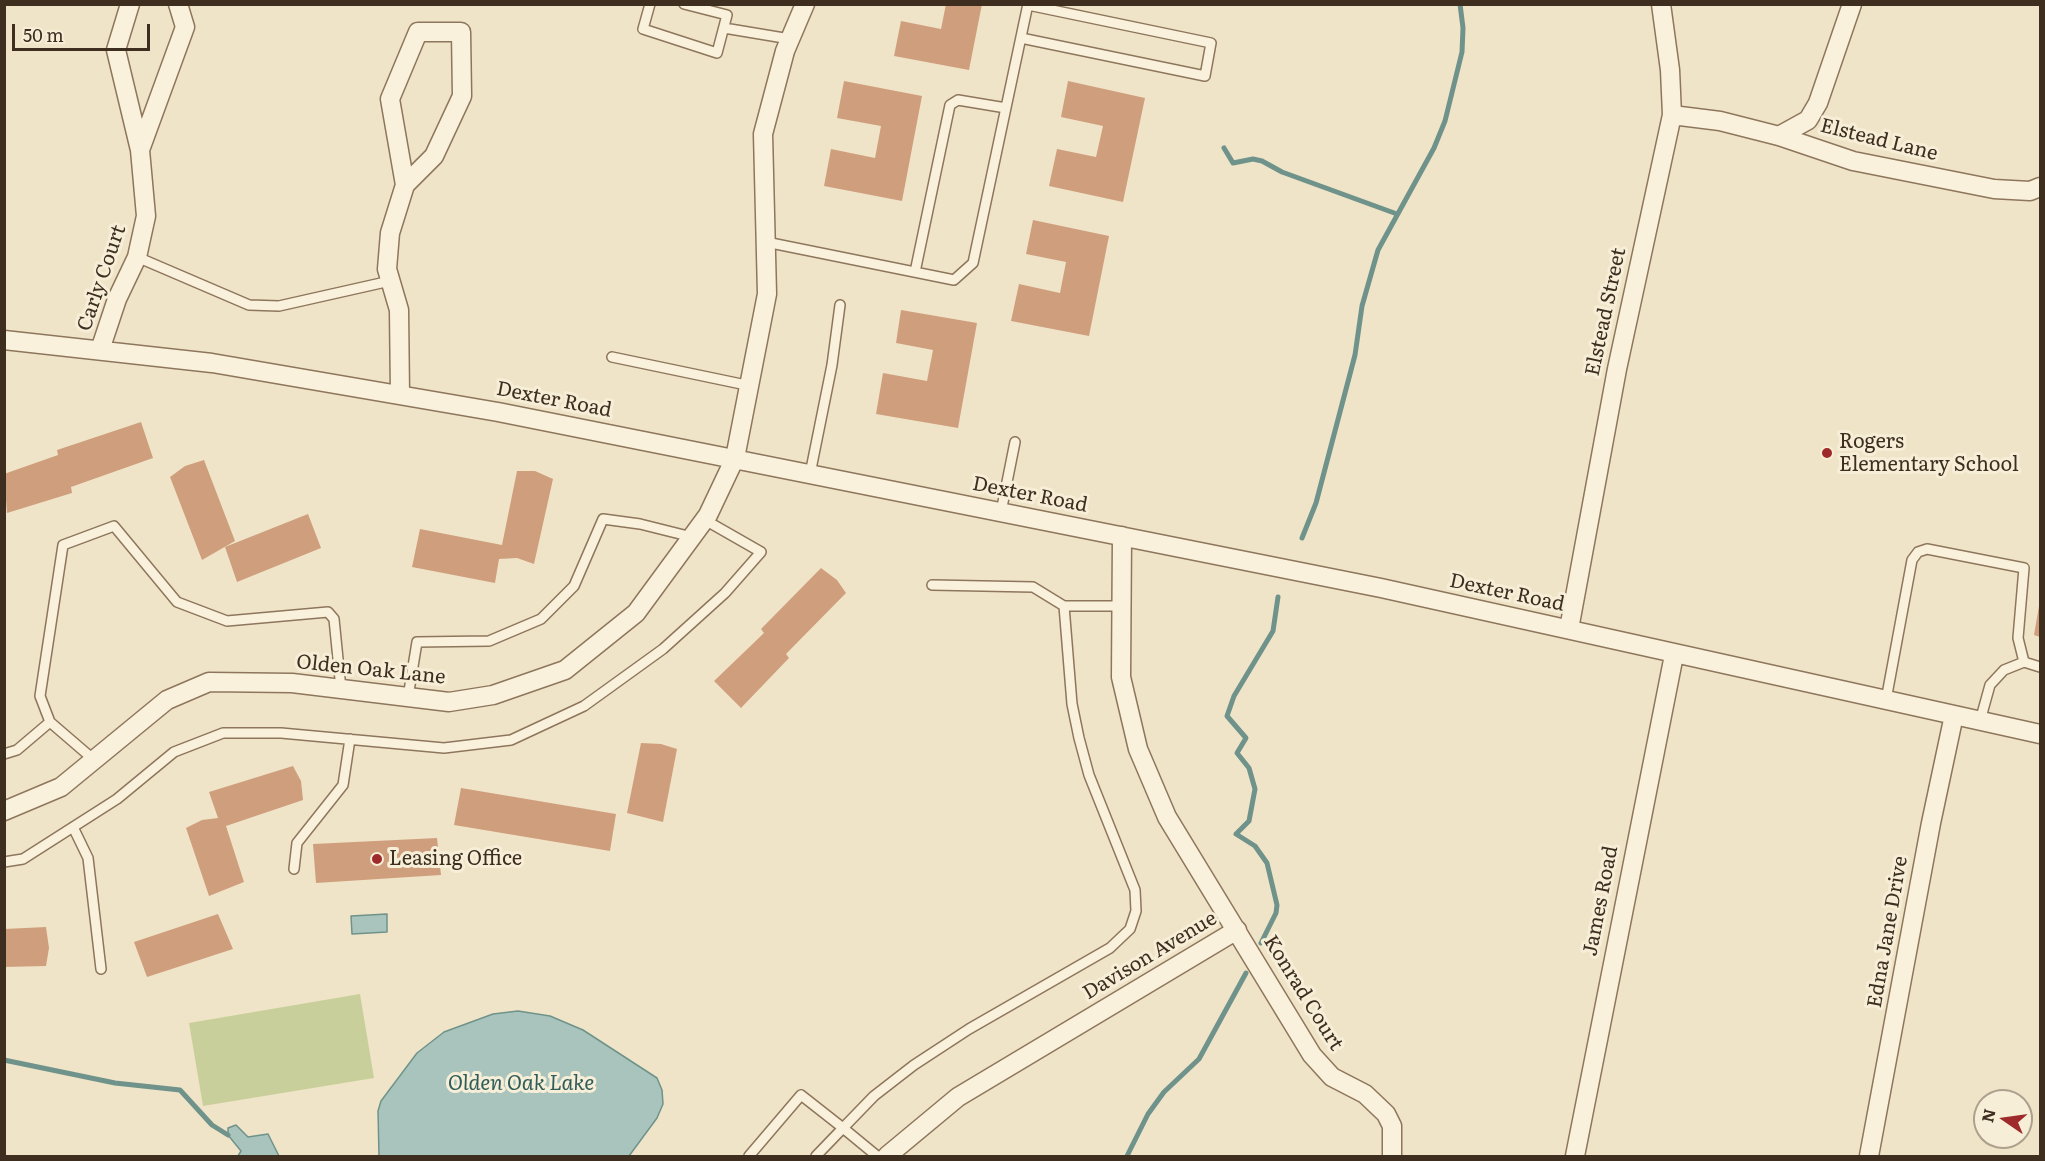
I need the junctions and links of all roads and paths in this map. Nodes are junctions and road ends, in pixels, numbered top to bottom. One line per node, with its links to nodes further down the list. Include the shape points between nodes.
1 (130, 4): 15 (street, Carly Court, via 116,50)
2 (178, 4): 15 (street, Carly Court, via 185,27)
3 (650, 4): 9 (lane, via 643,29 717,53)
4 (684, 4): 9 (lane, via 727,15)
5 (805, 4): 11 (street, Olden Oak Lane)
6 (1661, 4): 13 (street, Elstead Street)
7 (1852, 4): 14 (street, via 1818,103 1808,120)
8 (1028, 5): 10 (lane); 10 (lane, via 1211,43 1205,76)
9 (724, 28): 11 (lane)
10 (1021, 38): 12 (lane)
11 (790, 39): 18 (street, Olden Oak Lane, via 763,134)
12 (1006, 108): 20 (lane, via 973,262 954,280); 20 (lane, via 958,99 950,105)
13 (1672, 115): 14 (street, Elstead Lane, via 1720,121); 38 (street, Elstead Street, via 1617,369)
14 (1779, 136): 17 (street, Elstead Lane, via 1853,161 1982,187 2030,191)
15 (140, 150): 19 (street, Carly Court, via 146,216)
16 (405, 185): 16 (street, via 434,156 462,96 461,32 418,32 390,99); 21 (street, via 390,233)
17 (2040, 187)
18 (766, 242): 20 (lane); 26 (street, Olden Oak Lane, via 767,294)
19 (137, 257): 21 (lane, via 249,304 279,306); 24 (street, Carly Court, via 117,299)
20 (915, 272)
21 (390, 281): 27 (street, via 399,310)
22 (840, 305): 30 (lane)
23 (4, 340): 24 (street, Dexter Road)
24 (100, 350): 27 (street, Dexter Road, via 212,363)
25 (612, 357): 26 (lane)
26 (751, 386): 29 (street, Olden Oak Lane)
27 (400, 395): 29 (street, Dexter Road)
28 (1015, 442): 31 (lane)
29 (735, 458): 30 (street, Dexter Road); 32 (street, Olden Oak Lane)
30 (810, 474): 31 (street, Dexter Road)
31 (1001, 512): 33 (street, Dexter Road)
32 (705, 520): 34 (street, Olden Oak Lane); 49 (lane, via 761,552 725,593 663,649 584,706 511,740 444,748)
33 (1122, 536): 37 (street, Davison Avenue); 38 (street, Dexter Road)
34 (692, 537): 43 (street, Olden Oak Lane, via 636,613 565,670 493,695 449,702); 43 (lane, via 603,519 574,586 541,619 489,641 417,642)
35 (932, 585): 36 (lane, via 1033,586)
36 (1064, 606): 37 (lane); 58 (lane, via 1072,704 1079,738 1089,775 1135,891 1136,911 1130,929 1110,948 914,1065 873,1096)
37 (1121, 606): 56 (street, Davison Avenue, via 1121,677 1138,748 1167,817)
38 (1569, 629): 39 (street, Dexter Road)
39 (1674, 655): 44 (street, Dexter Road); 64 (street, James Road)
40 (2024, 662): 41 (lane); 44 (lane, via 2018,638 2024,568 1927,549 1912,560); 46 (lane, via 2004,670 1990,685)
41 (2040, 667)
42 (341, 689): 43 (street, Olden Oak Lane); 47 (lane, via 334,619 328,612 227,621 177,602 114,526 63,545 40,696); 51 (street, Olden Oak Lane, via 292,683 209,682 167,700)
43 (408, 697)
44 (1886, 700): 45 (street, Dexter Road)
45 (1954, 715): 46 (street, Dexter Road); 65 (street, Edna Jane Drive)
46 (1980, 721): 48 (street, Dexter Road)
47 (50, 722): 50 (lane, via 16,750); 51 (lane)
48 (2040, 734)
49 (350, 739): 53 (lane, via 281,733 223,734 174,752 117,799); 55 (lane, via 344,785 297,843)
50 (4, 754)
51 (93, 759): 52 (street, Olden Oak Lane, via 61,787)
52 (4, 811)
53 (73, 827): 54 (lane, via 23,859); 57 (lane, via 88,858)
54 (4, 862)
55 (294, 869)
56 (1237, 930): 62 (street, Davison Avenue, via 958,1097); 63 (street, Konrad Court, via 1312,1055 1332,1077 1365,1094 1386,1114 1392,1126)
57 (101, 969)
58 (843, 1128): 59 (lane, via 801,1095); 60 (lane); 61 (lane)
59 (749, 1156)
60 (816, 1156)
61 (877, 1156)
62 (887, 1156)
63 (1392, 1156)
64 (1575, 1156)
65 (1869, 1156)

